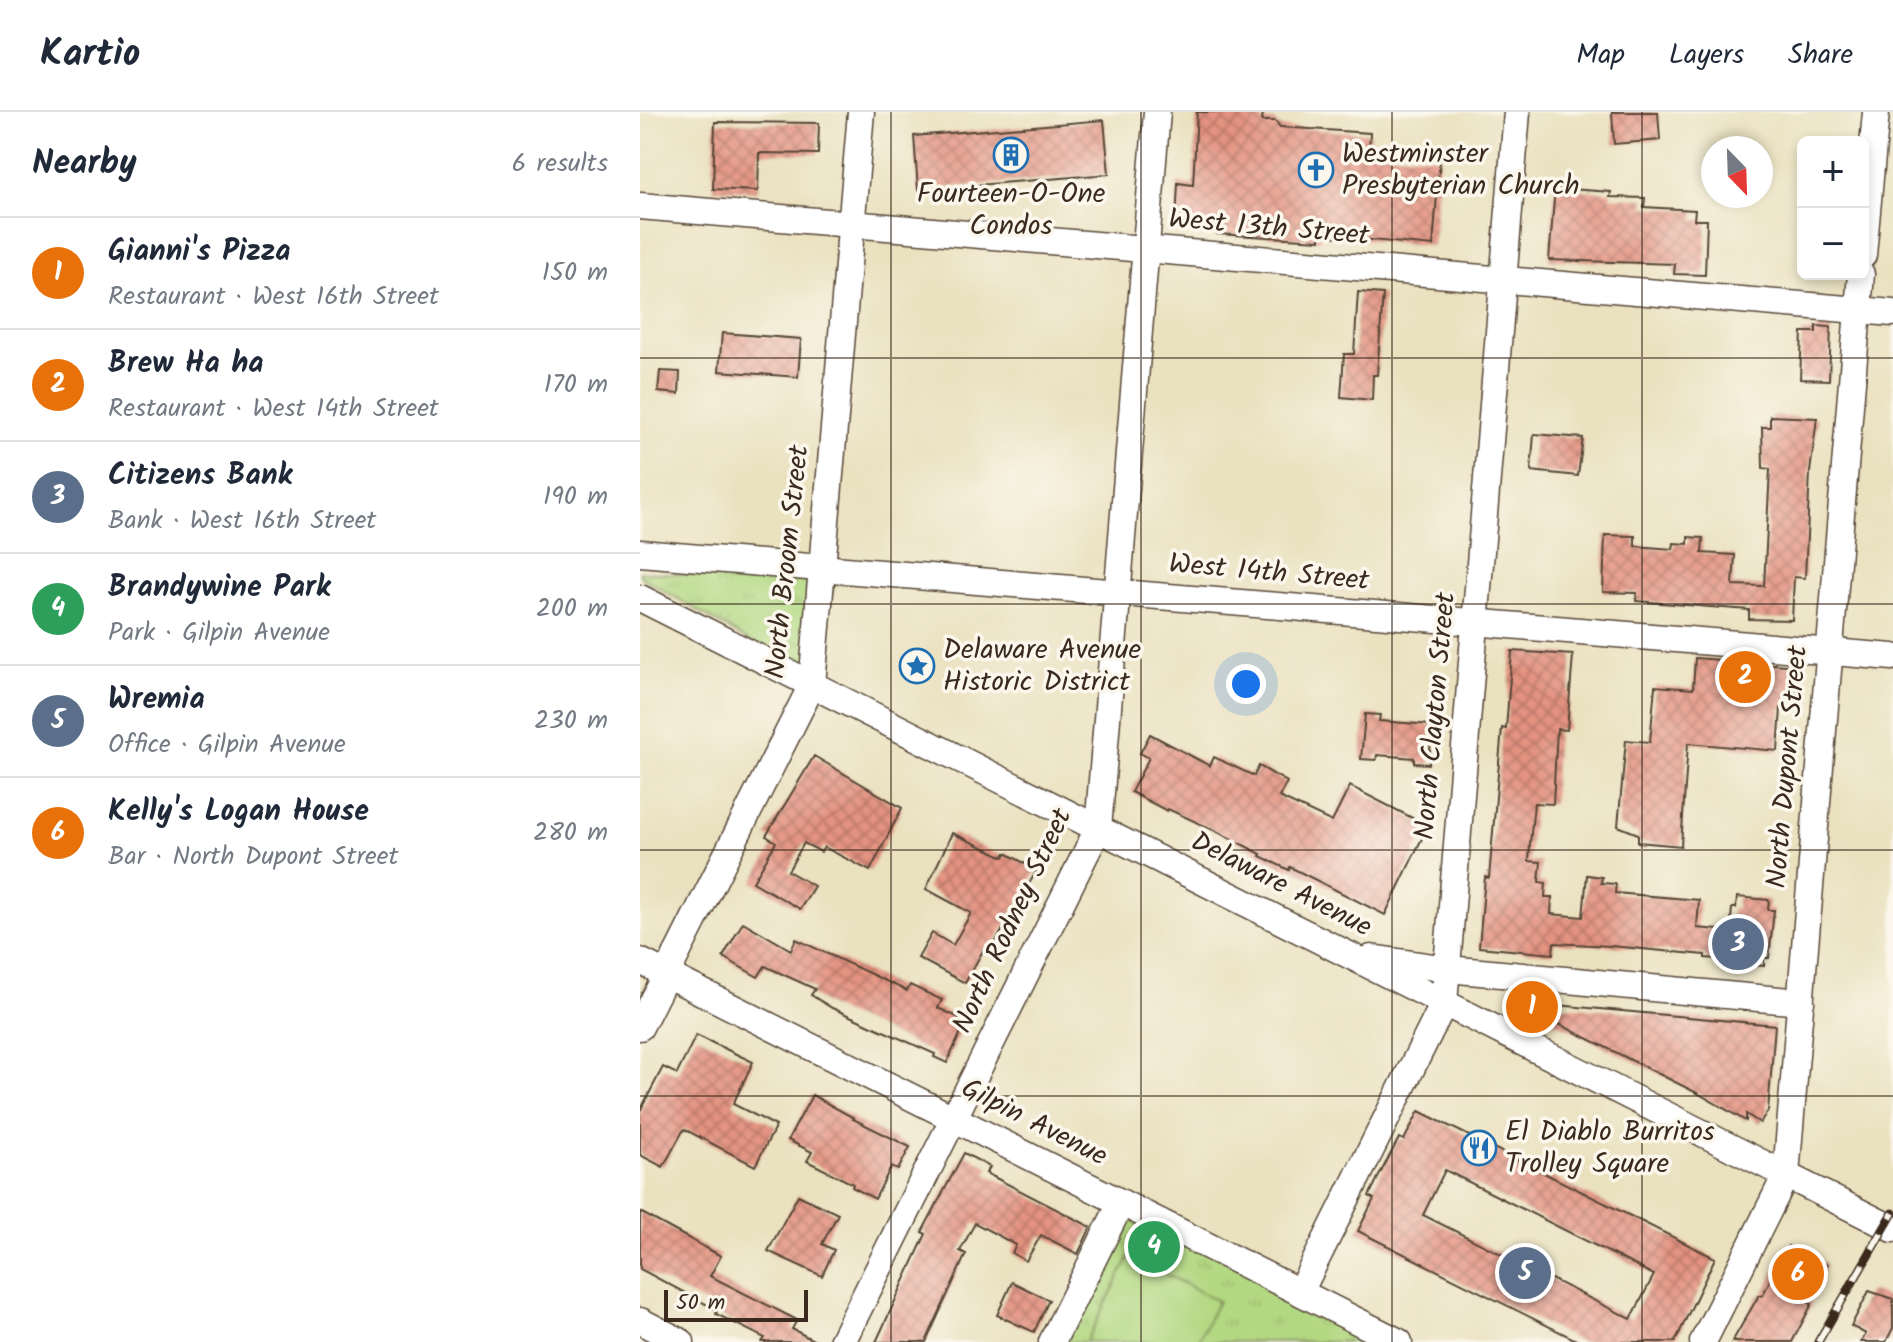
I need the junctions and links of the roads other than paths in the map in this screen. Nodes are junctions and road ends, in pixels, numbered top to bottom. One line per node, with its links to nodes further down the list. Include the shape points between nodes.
1 (861, 112): 7 (street, North Broom Street)
2 (1157, 112): 8 (street, North Rodney Street)
3 (1517, 112): 9 (street, North Clayton Street)
4 (1876, 112): 6 (street)
5 (640, 206): 7 (street, West 13th Street)
6 (1867, 208)
7 (852, 224): 8 (street, West 13th Street); 14 (street, North Broom Street)
8 (1146, 250): 9 (street, West 13th Street); 15 (street, North Rodney Street)
9 (1503, 280): 11 (street, West 13th Street); 17 (street, North Clayton Street)
10 (1860, 280): 11 (street, North Dupont Street)
11 (1858, 310): 12 (street, West 13th Street); 18 (street, North Dupont Street)
12 (1893, 313)
13 (640, 553): 14 (street, West 14th Street)
14 (822, 568): 15 (street, West 14th Street); 20 (street, North Broom Street)
15 (1118, 593): 17 (street, West 14th Street); 21 (street, North Rodney Street)
16 (640, 598): 20 (street, Delaware Avenue)
17 (1476, 622): 18 (street, West 14th Street); 24 (street, North Clayton Street)
18 (1830, 652): 19 (street, West 14th Street); 26 (street, North Dupont Street)
19 (1893, 657)
20 (812, 685): 21 (street, Delaware Avenue); 25 (street, North Broom Street)
21 (1098, 829): 22 (street, Delaware Avenue); 29 (street, North Rodney Street)
22 (1346, 954): 24 (street); 27 (street, Delaware Avenue)
23 (640, 961): 25 (street, Gilpin Avenue)
24 (1448, 969): 26 (street); 27 (street, North Clayton Street)
25 (667, 974): 28 (street, North Broom Street); 29 (street, Gilpin Avenue)
26 (1801, 1002): 30 (street, North Dupont Street)
27 (1444, 1003): 30 (street, Delaware Avenue); 33 (street, North Clayton Street)
28 (640, 1027)
29 (954, 1119): 31 (street, Gilpin Avenue); 36 (street, North Rodney Street)
30 (1786, 1175): 32 (street, Delaware Avenue); 39 (street, North Dupont Street)
31 (1121, 1203): 33 (street, Gilpin Avenue); 37 (street)
32 (1893, 1229)
33 (1300, 1292): 38 (street, Gilpin Avenue)
34 (640, 1321): 35 (street)
35 (681, 1342)
36 (842, 1342)
37 (1052, 1342)
38 (1399, 1342)
39 (1703, 1342)

